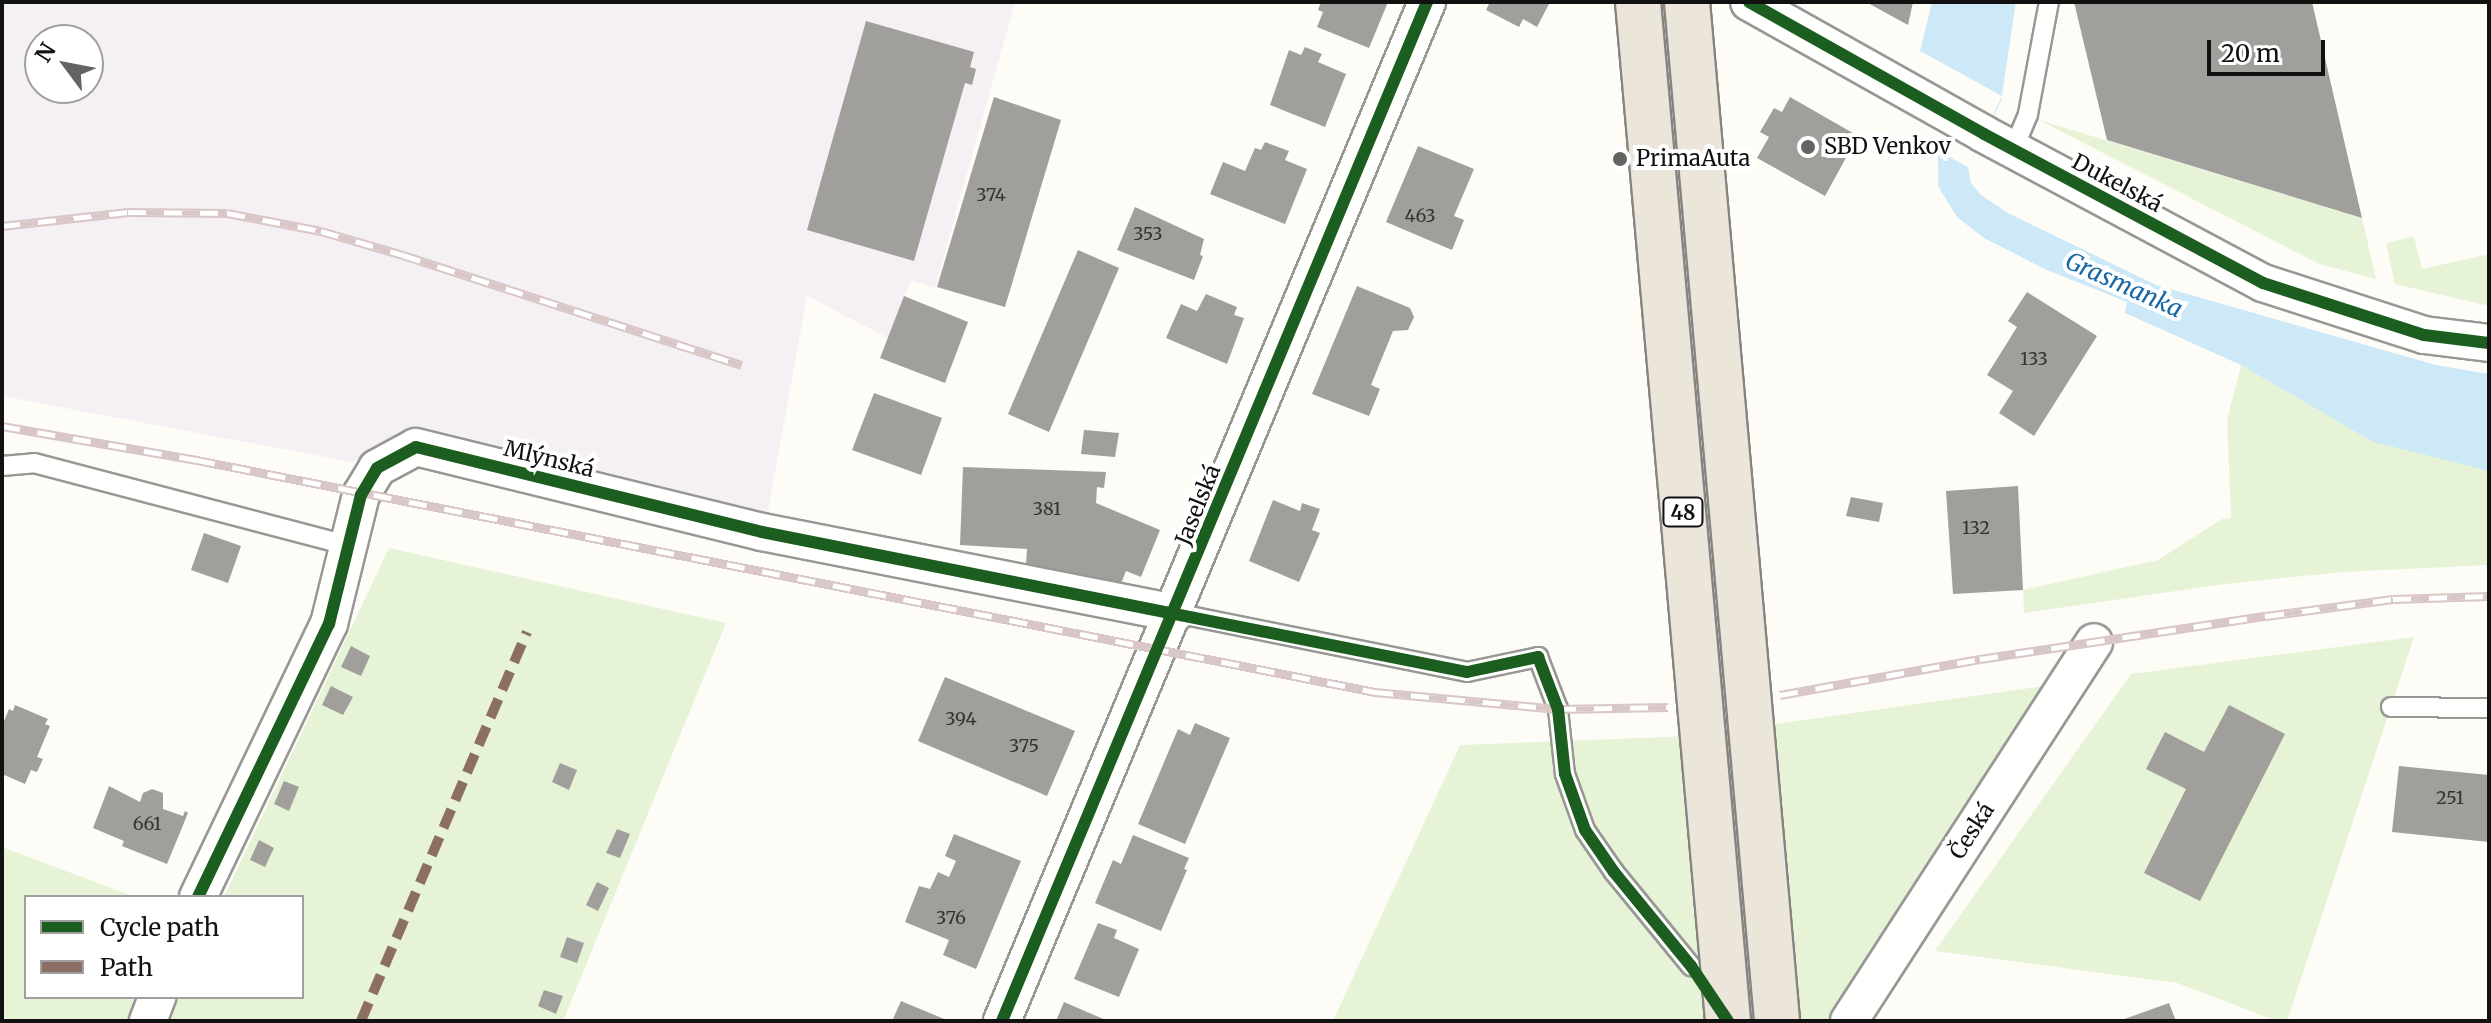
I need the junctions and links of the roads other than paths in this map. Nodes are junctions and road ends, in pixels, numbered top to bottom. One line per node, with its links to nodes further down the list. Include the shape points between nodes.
1 (1427, 2): 10 (street, Jaselská)
2 (1638, 2): 19 (highway, 48, bridge)
3 (1687, 2): 20 (highway, 48, bridge)
4 (1749, 2): 6 (street, Dukelská)
5 (2049, 2): 6 (lane, via 2028,114)
6 (1999, 142): 7 (street, Dukelská, via 2263,283 2424,335)
7 (2489, 343)
8 (2, 466): 9 (lane, via 34,463)
9 (346, 545): 10 (street, Mlýnská, via 361,495 377,468 416,447 762,532); 14 (street, Mlýnská, via 329,624)
10 (1175, 613): 15 (lane, via 1467,672 1538,657 1558,709 1565,774 1585,830); 18 (street, Jaselská)
11 (2094, 642): 21 (street, Česká)
12 (2391, 707): 13 (lane)
13 (2489, 708)
14 (199, 895)
15 (1691, 966)
16 (156, 999): 17 (street)
17 (148, 1021)
18 (1002, 1021)
19 (1728, 1021)
20 (1777, 1021)
21 (1849, 1021)

